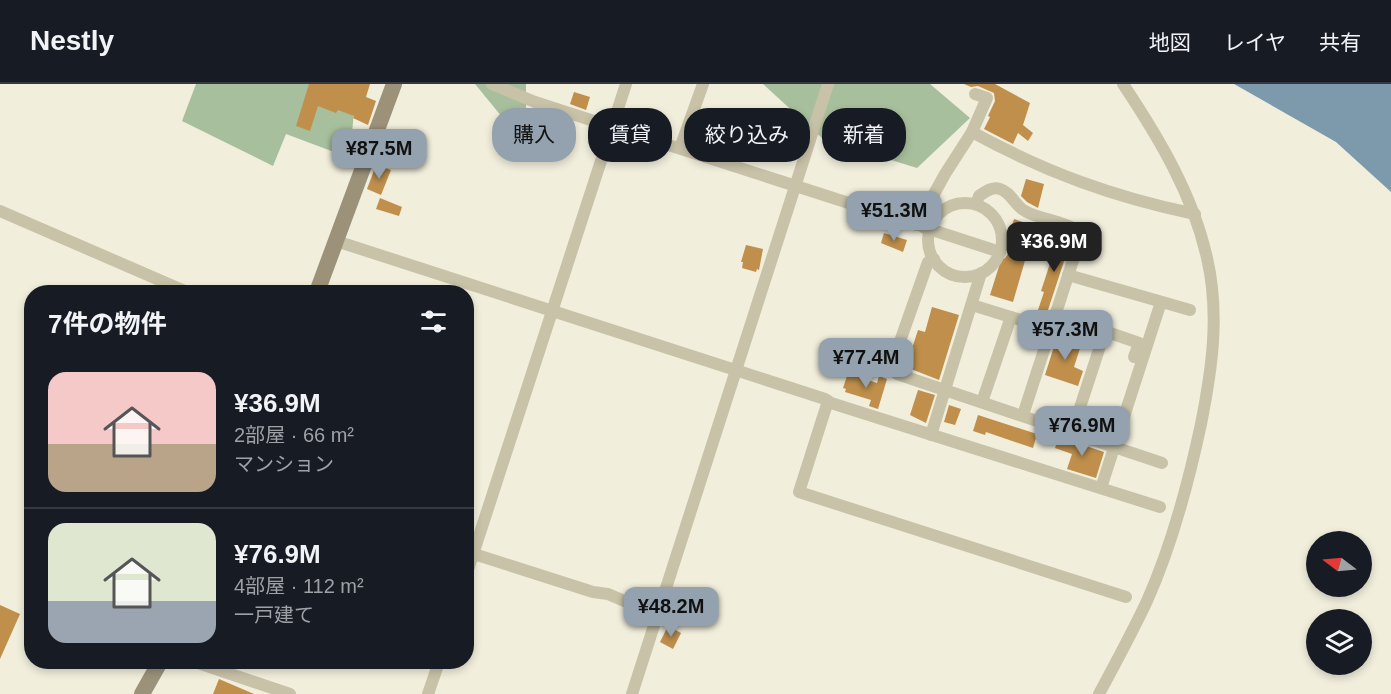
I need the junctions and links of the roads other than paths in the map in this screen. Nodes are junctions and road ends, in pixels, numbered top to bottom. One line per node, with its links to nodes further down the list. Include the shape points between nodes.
1 (394, 84): 20 (street)
2 (492, 84): 9 (street)
3 (626, 84): 8 (street)
4 (703, 84): 12 (street)
5 (828, 84): 14 (street)
6 (1123, 84): 17 (street, via 1172,164)
7 (975, 94): 10 (street, via 987,98)
8 (618, 108)
9 (588, 119)
10 (972, 132): 17 (street, via 1019,157 1086,184 1143,203); 18 (street)
11 (672, 145): 12 (street)
12 (680, 148): 14 (street)
13 (601, 162): 32 (street)
14 (795, 185): 18 (street); 37 (street)
15 (976, 204): 19 (street, via 948,207 937,216); 21 (street, via 995,218 1000,228); 24 (street, via 979,196 992,188 1001,189 1026,212 1077,231 1077,248)
16 (0, 211): 25 (street)
17 (1195, 214): 58 (street, via 1208,260 1215,329 1210,381 1189,481 1167,551 1147,601)
18 (917, 225): 19 (street)
19 (930, 230): 21 (street); 22 (street)
20 (336, 242): 26 (street); 27 (street)
21 (1000, 252): 23 (street, via 990,268)
22 (934, 258): 23 (street, via 950,273); 38 (street, via 928,262 891,368 897,374)
23 (981, 273): 30 (street)
24 (1068, 275): 29 (street); 33 (street)
25 (171, 285)
26 (320, 285)
27 (471, 285)
28 (474, 286): 32 (street)
29 (1161, 302): 31 (street); 44 (street)
30 (972, 304): 34 (street); 38 (street)
31 (1190, 310)
32 (553, 311): 37 (street); 48 (street)
33 (1055, 314): 35 (street); 36 (street)
34 (1011, 317): 35 (street); 40 (street)
35 (1050, 329): 41 (street)
36 (1105, 332): 42 (street); 44 (street, via 1139,343)
37 (735, 370): 39 (street); 50 (street)
38 (946, 390): 40 (street); 43 (street)
39 (828, 401): 43 (street); 49 (street, via 799,492)
40 (982, 402): 41 (street)
41 (1023, 415): 42 (street)
42 (1072, 432): 44 (street)
43 (931, 435): 46 (street)
44 (1111, 444): 45 (street); 46 (street)
45 (1162, 463)
46 (1101, 488): 47 (street)
47 (1160, 507)
48 (474, 554): 50 (street, via 608,594)
49 (1126, 597)
50 (657, 615): 57 (street)
51 (156, 669): 54 (street)
52 (216, 669): 55 (street)
53 (437, 669): 56 (street)
54 (142, 694)
55 (290, 694)
56 (428, 694)
57 (632, 694)
58 (1099, 694)

